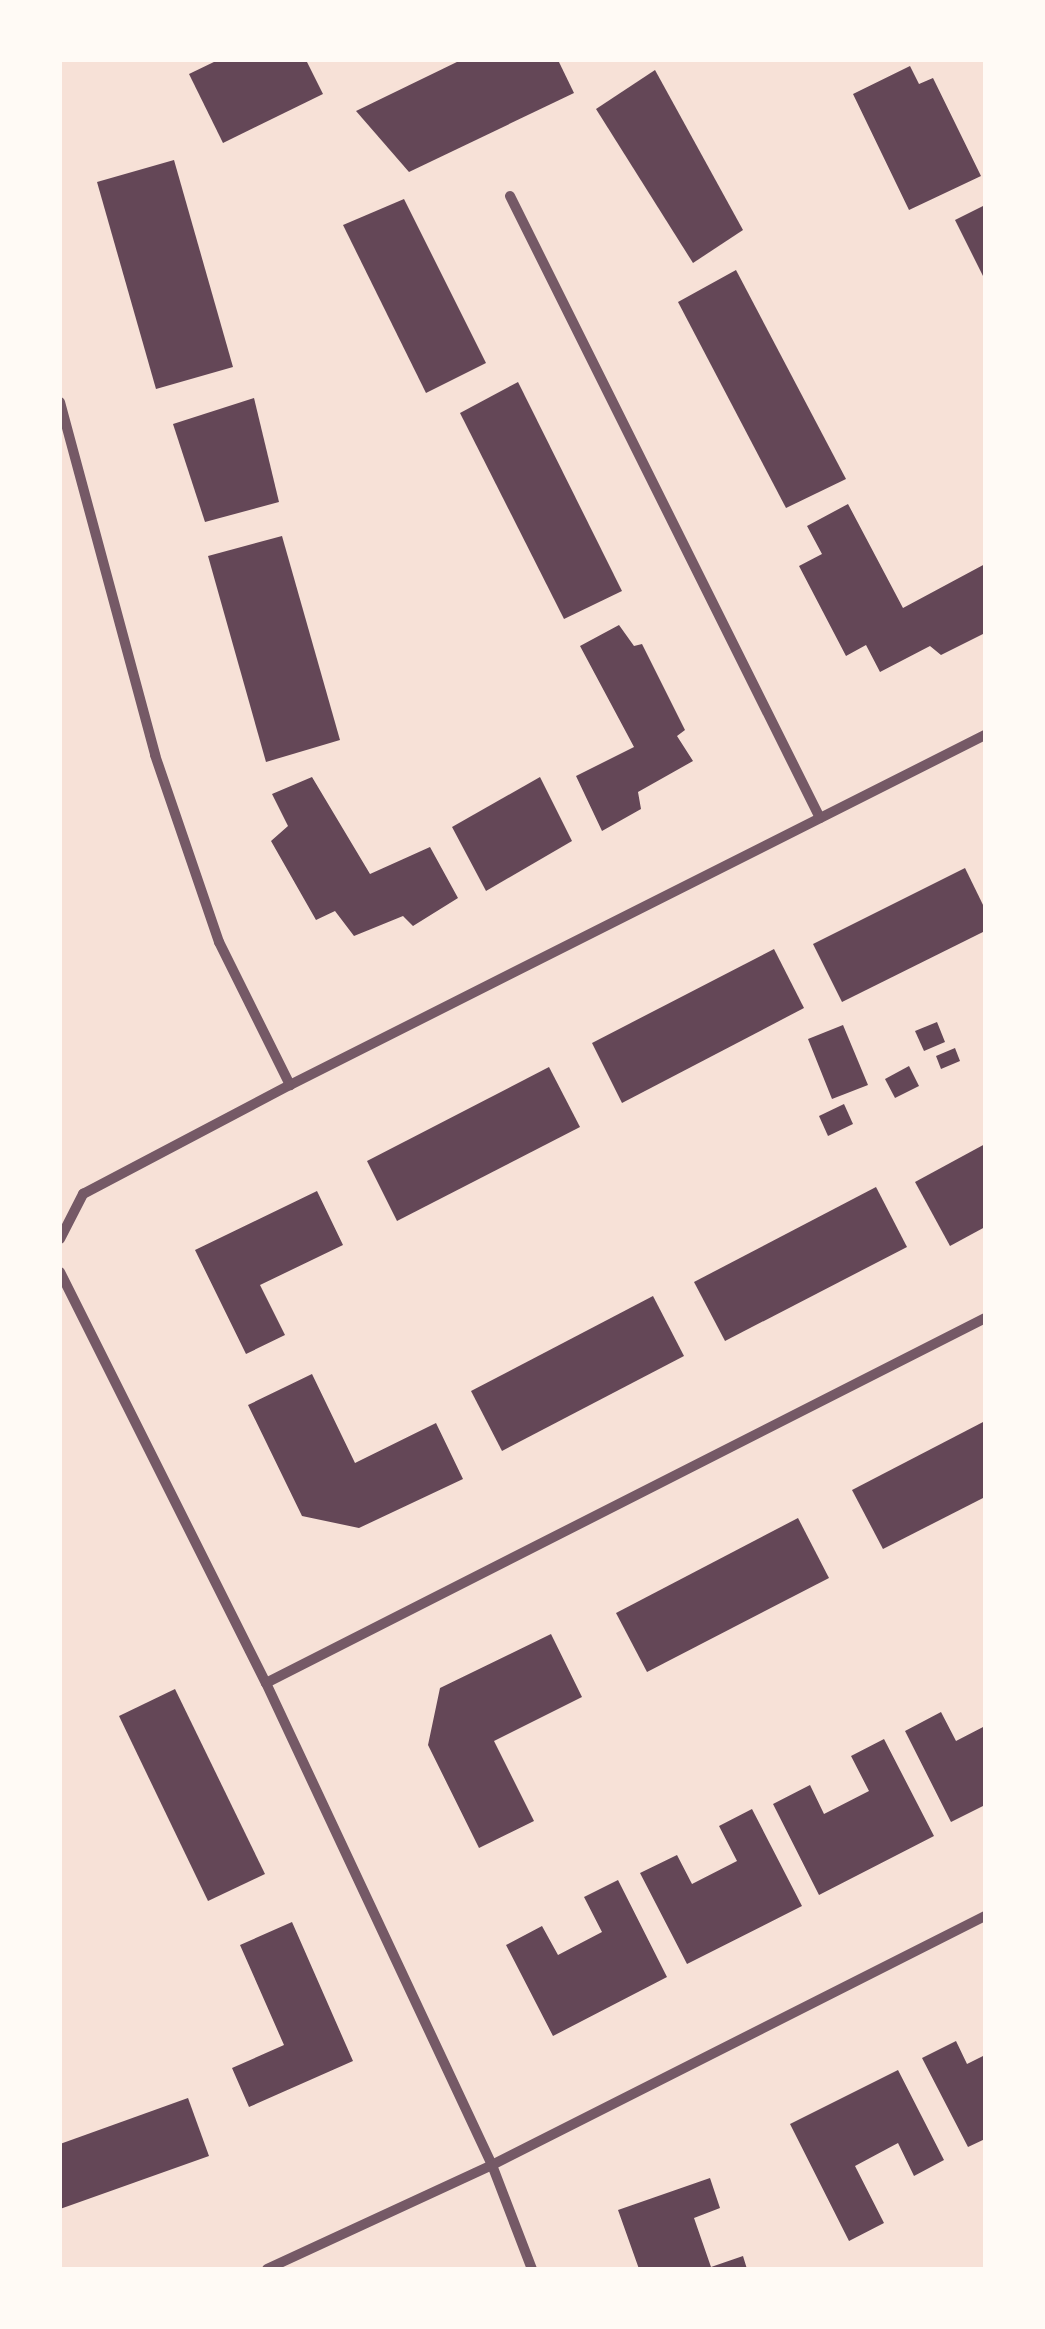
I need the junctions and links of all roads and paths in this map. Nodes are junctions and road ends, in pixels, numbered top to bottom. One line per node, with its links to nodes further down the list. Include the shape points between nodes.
1 (510, 196): 4 (street)
2 (60, 402): 5 (street, via 155,755 219,942)
3 (985, 735): 4 (street)
4 (820, 818): 5 (street)
5 (290, 1084): 6 (street, via 83,1194)
6 (60, 1239)
7 (60, 1272): 9 (street)
8 (985, 1318): 9 (street)
9 (266, 1683): 11 (street)
10 (985, 1916): 11 (street)
11 (492, 2166): 12 (street); 13 (street)
12 (267, 2269)
13 (532, 2269)

